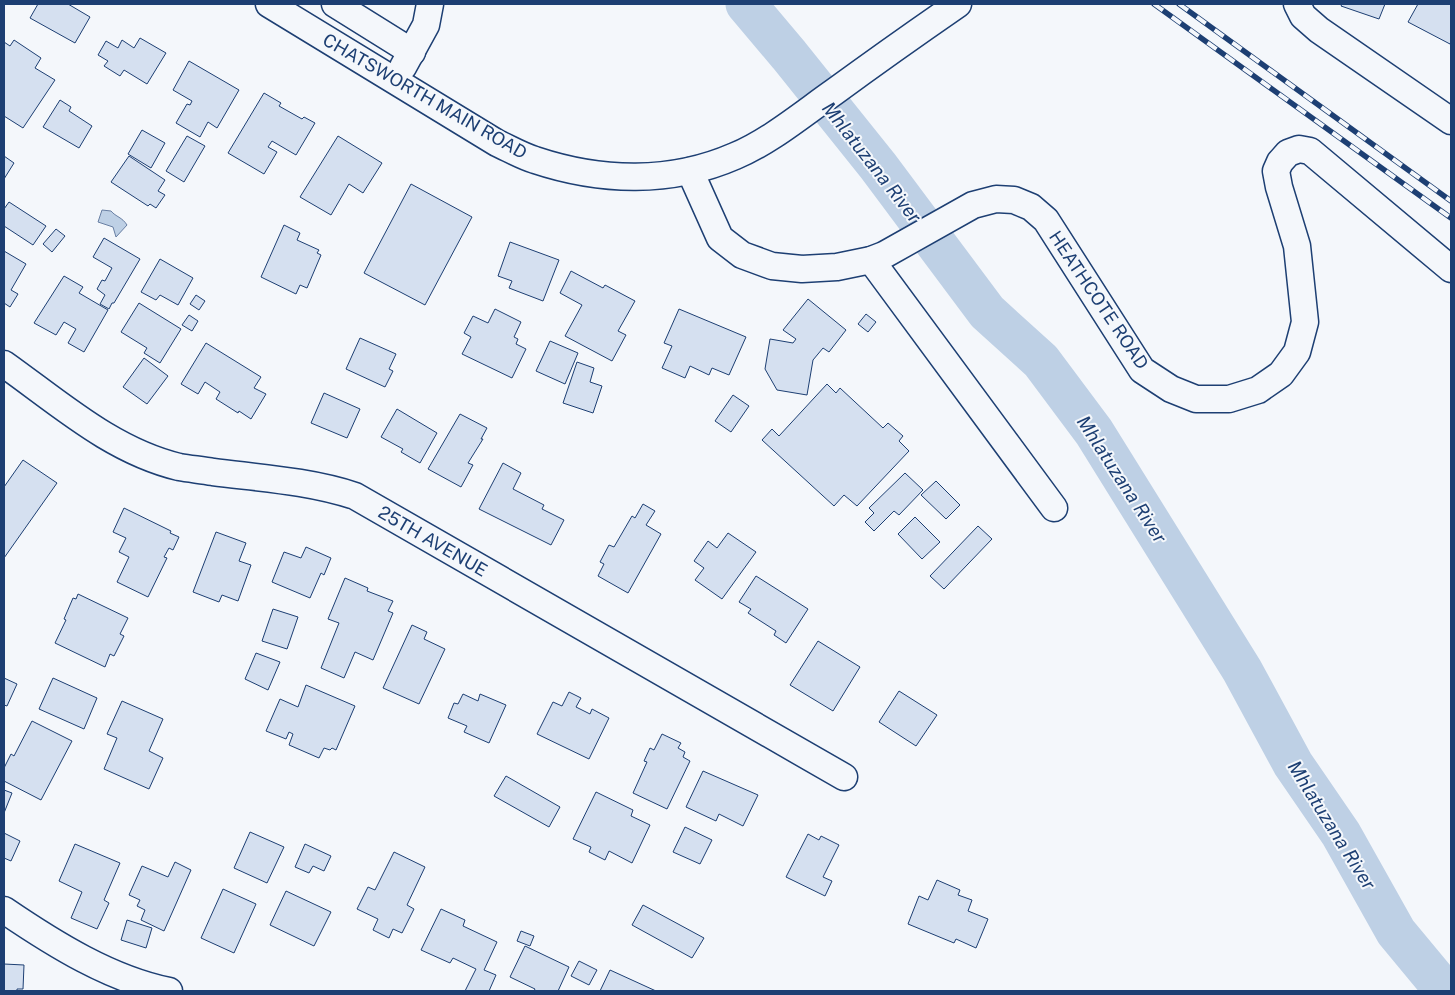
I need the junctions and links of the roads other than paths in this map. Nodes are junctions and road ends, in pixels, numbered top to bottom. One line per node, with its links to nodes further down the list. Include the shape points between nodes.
1 (269, 4): 7 (street, CHATSWORTH MAIN ROAD)
2 (335, 4): 6 (street)
3 (430, 4): 6 (street, via 426,24)
4 (958, 4): 9 (street, CHATSWORTH MAIN ROAD, via 777,132 736,156)
5 (1297, 4): 8 (street, via 1303,16 1319,30)
6 (412, 52): 7 (street)
7 (395, 80): 9 (street, CHATSWORTH MAIN ROAD, via 497,143 533,160 603,176 646,177)
8 (1451, 122)
9 (690, 171): 10 (street, HEATHCOTE ROAD, via 720,238 742,255 772,266 802,269 837,267)
10 (878, 257): 11 (street, HEATHCOTE ROAD, via 973,205 996,199 1014,200 1031,207 1046,220 1142,370 1171,390 1196,399 1229,399 1258,390 1281,374 1296,352 1305,322 1297,246 1276,171 1288,153 1298,149 1310,151); 13 (street)
11 (1451, 269)
12 (4, 364): 14 (street, 25TH AVENUE, via 100,433 147,457 180,467 319,486 355,496)
13 (1054, 508)
14 (844, 776)
15 (4, 910): 16 (street, via 98,967 145,986)
16 (169, 991)

